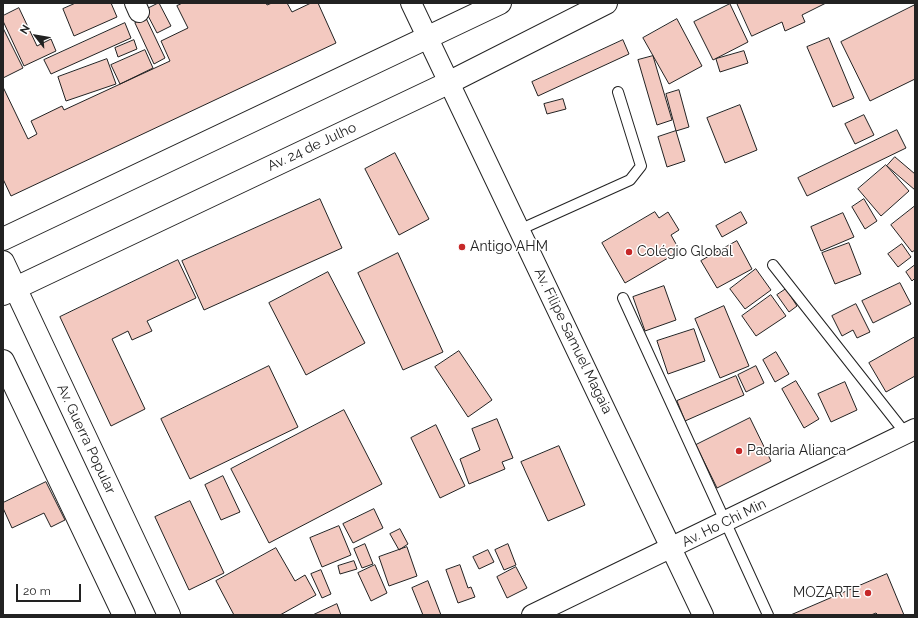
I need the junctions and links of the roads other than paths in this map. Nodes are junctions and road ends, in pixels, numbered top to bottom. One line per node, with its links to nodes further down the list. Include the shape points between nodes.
1 (410, 3): 4 (street, Av. Filipe Samuel Magaia)
2 (500, 3): 4 (main road)
3 (606, 3): 5 (main road, Av. 24 de Julho)
4 (428, 38): 5 (street, Av. Filipe Samuel Magaia); 8 (main road)
5 (448, 82): 7 (street, Av. Filipe Samuel Magaia); 11 (main road, Av. 24 de Julho)
6 (618, 92): 7 (lane, via 641,166 637,173 630,180)
7 (519, 230): 16 (street, Av. Filipe Samuel Magaia)
8 (3, 238)
9 (3, 262): 11 (main road, Av. Guerra Popular)
10 (773, 265): 14 (lane)
11 (9, 291): 18 (main road, Av. Guerra Popular)
12 (623, 298): 15 (lane)
13 (3, 360): 17 (main road)
14 (911, 431): 15 (street, Av. Ho Chi Min)
15 (725, 522): 16 (street, Av. Ho Chi Min); 21 (lane)
16 (672, 548): 19 (street, Av. Ho Chi Min); 20 (street, Av. Filipe Samuel Magaia)
17 (124, 615)
18 (170, 615)
19 (532, 615)
20 (703, 615)
21 (768, 615)

